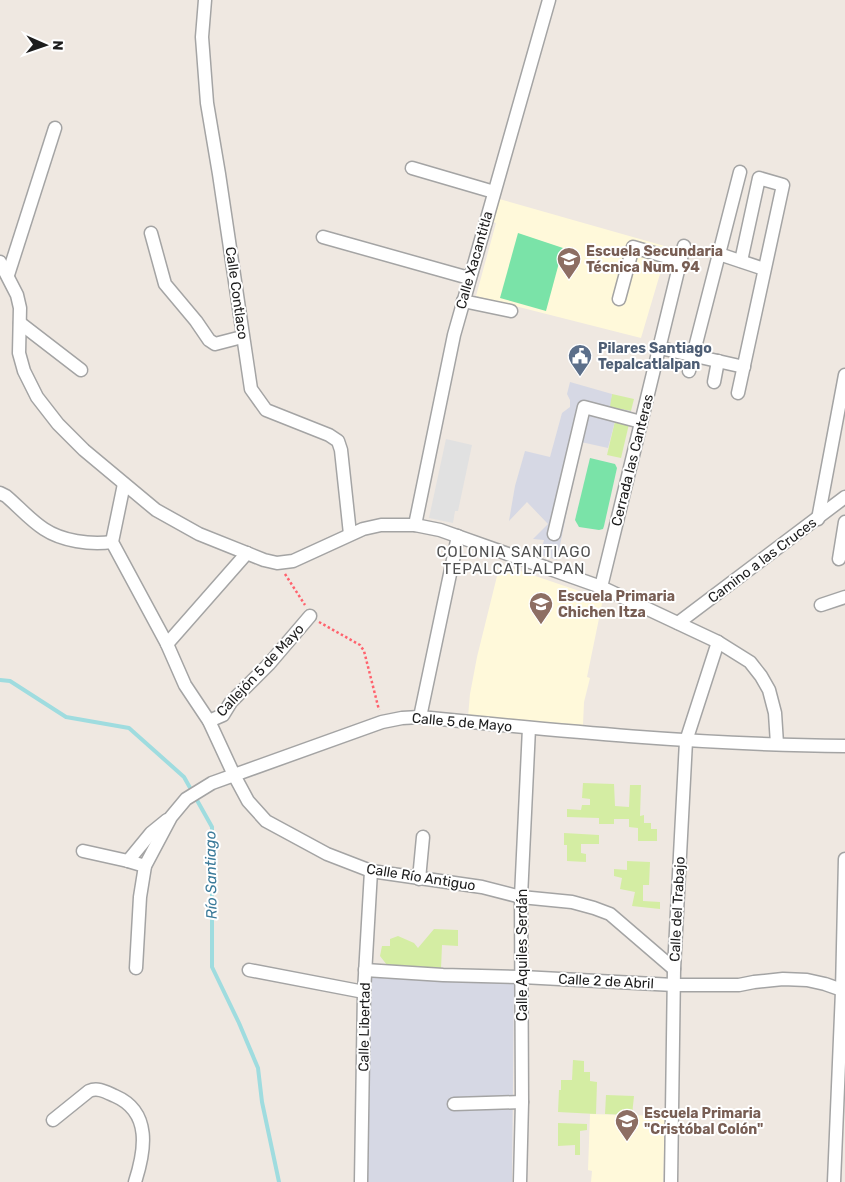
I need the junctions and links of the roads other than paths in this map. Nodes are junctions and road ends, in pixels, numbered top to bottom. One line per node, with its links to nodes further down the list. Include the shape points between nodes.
1 (205, 0): 21 (street, Calle Contlaco, via 202,37 207,104)
2 (549, 0): 6 (street, Calle Xacantitla)
3 (55, 128): 15 (street)
4 (412, 168): 6 (street)
5 (740, 172): 10 (street)
6 (494, 192): 16 (street, Calle Xacantitla)
7 (151, 233): 21 (street, via 165,284 209,340 215,344)
8 (323, 237): 16 (street)
9 (684, 246): 11 (street, Cerrada las Canteras)
10 (719, 254): 12 (street); 23 (street)
11 (680, 261): 17 (street, via 633,248); 22 (street, Cerrada las Canteras)
12 (741, 261): 14 (street); 14 (street, via 759,178 783,185)
13 (0, 262): 15 (street)
14 (764, 268): 25 (street)
15 (8, 275): 20 (street, via 17,295)
16 (469, 278): 18 (street, Calle Xacantitla)
17 (619, 299)
18 (463, 301): 19 (street); 37 (street, Calle Xacantitla)
19 (511, 311)
20 (20, 323): 26 (street); 32 (street, via 19,353 37,397 58,424)
21 (242, 337): 38 (street, Calle Contlaco, via 251,388 266,410 338,440)
22 (660, 348): 23 (street); 31 (street, Cerrada las Canteras)
23 (694, 356): 24 (street); 27 (street)
24 (718, 361): 25 (street); 29 (street)
25 (744, 367): 30 (street)
26 (80, 370)
27 (689, 371)
28 (845, 375): 35 (street)
29 (714, 382)
30 (738, 393)
31 (642, 422): 39 (street, via 584,407); 44 (street, Cerrada las Canteras)
32 (124, 484): 41 (street); 42 (street, via 156,510 180,524)
33 (0, 493): 41 (street, via 44,530 82,542)
34 (845, 497): 35 (street, Camino a las Cruces)
35 (818, 519): 48 (street, Camino a las Cruces)
36 (845, 522): 43 (street)
37 (415, 525): 38 (street, via 381,525); 40 (street)
38 (350, 534): 42 (street, via 293,561 277,563)
39 (554, 534)
40 (458, 536): 44 (street); 51 (street)
41 (112, 542): 50 (street, Calle Río Antiguo)
42 (247, 553): 50 (street)
43 (839, 559)
44 (601, 587): 48 (street)
45 (845, 598): 46 (street)
46 (821, 605)
47 (310, 616): 52 (street, Callejón 5 de Mayo, via 231,702 223,715)
48 (678, 623): 49 (street)
49 (718, 642): 54 (street, Calle del Trabajo); 55 (street, via 750,662 761,676 775,713)
50 (167, 644): 52 (street, Calle Río Antiguo, via 185,685)
51 (420, 717): 53 (street, Calle 5 de Mayo); 57 (street, Calle 5 de Mayo, via 382,722)
52 (210, 721): 57 (street, Calle Río Antiguo)
53 (530, 728): 54 (street, Calle 5 de Mayo); 66 (street, Calle Aquiles Serdán)
54 (686, 741): 55 (street, Calle 5 de Mayo); 68 (street, Calle del Trabajo)
55 (777, 744): 56 (street, Calle 5 de Mayo)
56 (845, 746)
57 (234, 775): 58 (street, Calle 5 de Mayo, via 212,783 186,799); 64 (street, Calle Río Antiguo, via 248,802 266,820 327,854)
58 (171, 817): 62 (street, via 151,833); 63 (street, Calle 5 de Mayo)
59 (423, 837): 65 (street)
60 (82, 851): 62 (street)
61 (845, 859): 73 (street)
62 (128, 861): 63 (street)
63 (145, 866): 67 (street, Calle 5 de Mayo)
64 (371, 871): 65 (street, Calle Río Antiguo); 70 (street, Calle Libertad)
65 (419, 879): 66 (street, Calle Río Antiguo, via 482,887)
66 (522, 897): 68 (street, Calle Río Antiguo, via 572,902 610,914); 71 (street, Calle Aquiles Serdán)
67 (136, 968)
68 (674, 969): 72 (street, Calle del Trabajo)
69 (249, 970): 74 (street)
70 (365, 970): 71 (street, Calle 2 de Abril); 74 (street, Calle Libertad)
71 (522, 977): 72 (street, Calle 2 de Abril); 75 (street, Calle Aquiles Serdán)
72 (674, 985): 73 (street, Calle 2 de Abril, via 807,980); 81 (street, Calle del Trabajo)
73 (844, 991): 82 (street)
74 (364, 992): 79 (street, Calle Libertad)
75 (522, 1102): 76 (street); 80 (street, Calle Aquiles Serdán)
76 (454, 1104)
77 (53, 1120): 78 (street, via 94,1089 125,1102 136,1115 144,1137)
78 (135, 1182)
79 (361, 1182)
80 (520, 1182)
81 (670, 1182)
82 (834, 1182)

